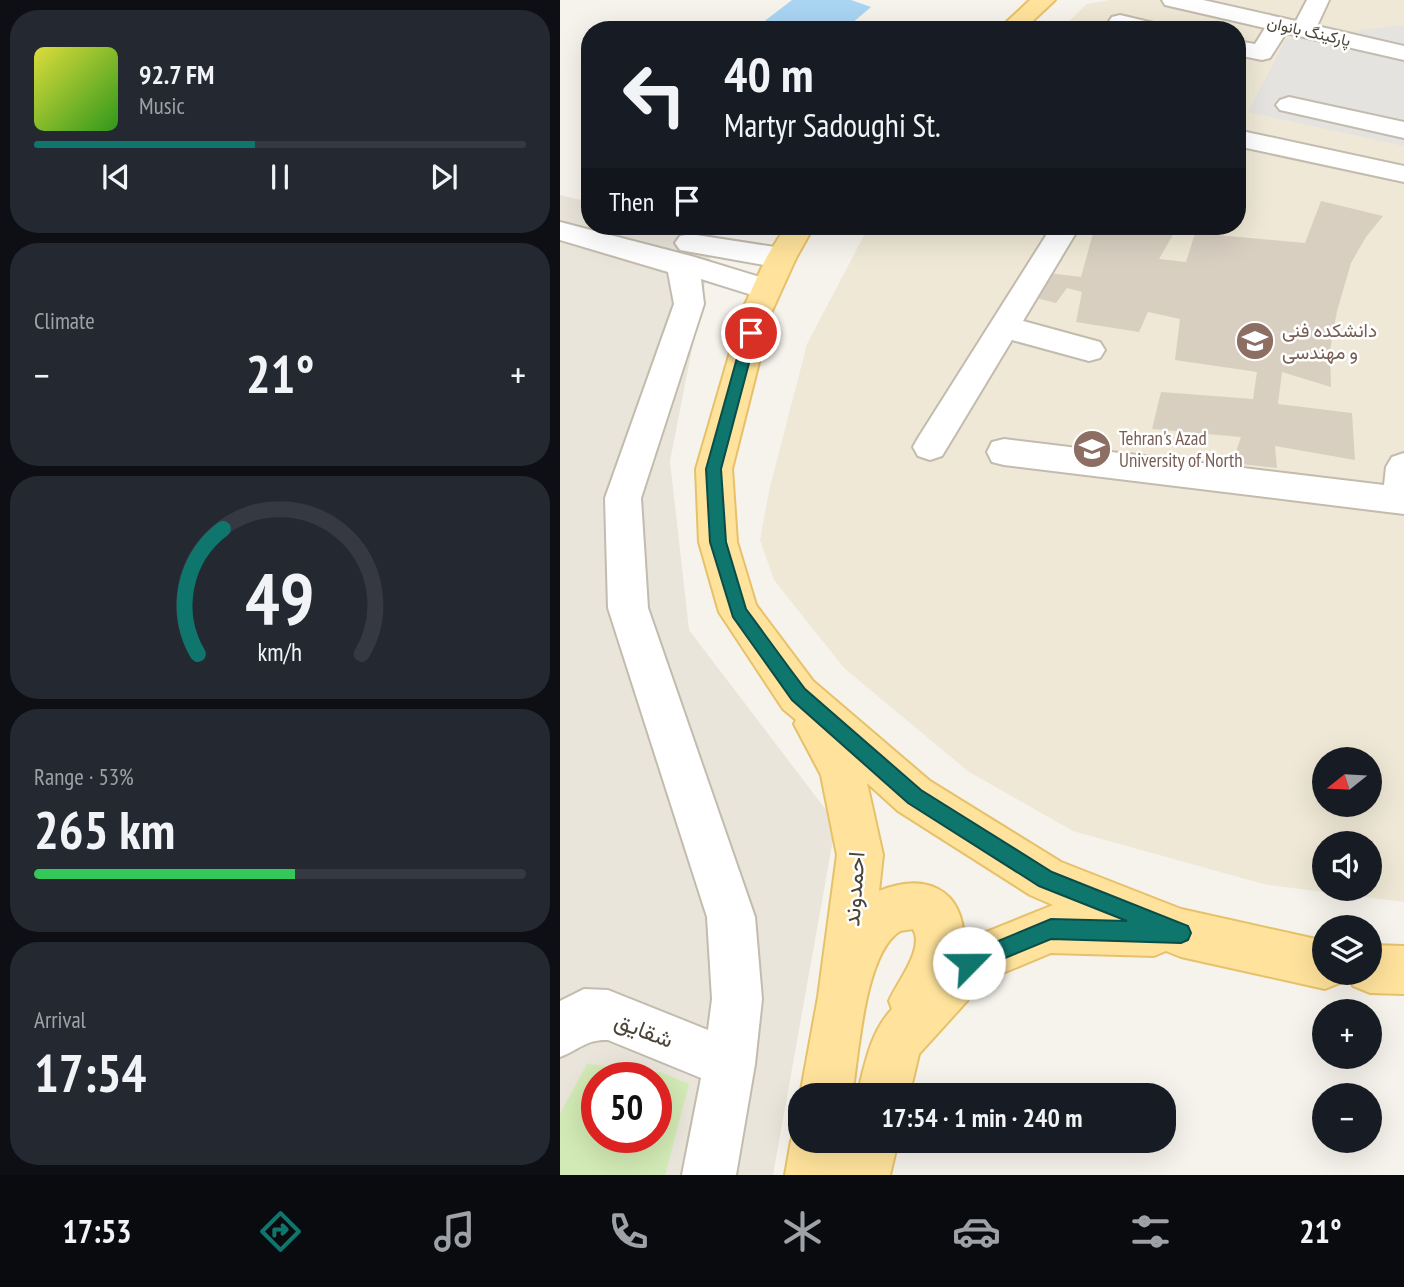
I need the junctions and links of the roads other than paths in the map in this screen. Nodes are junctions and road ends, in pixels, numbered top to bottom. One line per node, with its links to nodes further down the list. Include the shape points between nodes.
1 (1044, 0): 4 (main road)
2 (1173, 0): 5 (street, پارکینگ بانوان)
3 (1318, 0): 6 (street)
4 (1020, 21)
5 (1279, 25): 6 (street, پارکینگ بانوان); 9 (street, via 1262,53)
6 (1303, 30): 8 (street, پارکینگ بانوان)
7 (1404, 38): 8 (street)
8 (1379, 47): 10 (street, پارکینگ بانوان)
9 (1246, 50)
10 (1404, 53)
11 (1289, 105): 12 (street)
12 (1404, 130)
13 (1246, 140): 14 (street)
14 (1404, 174)
15 (560, 208): 16 (street)
16 (581, 214)
17 (560, 231): 18 (street)
18 (581, 235)
19 (583, 235): 22 (street)
20 (641, 235): 22 (street)
21 (1057, 235): 24 (street)
22 (675, 251): 23 (street); 37 (street, via 689,292 688,304 623,498 628,608 732,917 737,999)
23 (782, 258): 29 (main road, via 731,401 713,469 718,542 739,612)
24 (1004, 327): 25 (street); 26 (street)
25 (1090, 350)
26 (930, 447)
27 (1004, 452): 28 (street, via 1400,501)
28 (1404, 467)
29 (799, 695): 30 (main road, via 914,796 1046,880); 34 (main road, احمدوند, via 842,769 860,855)
30 (1181, 933): 31 (main road); 36 (main road, via 1051,929 969,963)
31 (1312, 962)
32 (1382, 970): 33 (main road)
33 (1404, 970)
34 (843, 997): 36 (main road, via 861,936 880,915 904,904 925,906 940,926 940,955 923,981); 38 (main road, احمدوند)
35 (560, 1032): 37 (street, شقایق, via 584,1014 608,1015)
36 (897, 1041): 39 (main road)
37 (729, 1063): 42 (street)
38 (828, 1083)
39 (886, 1083)
40 (816, 1153): 43 (main road)
41 (868, 1153): 44 (main road)
42 (709, 1175)
43 (813, 1175)
44 (863, 1175)

